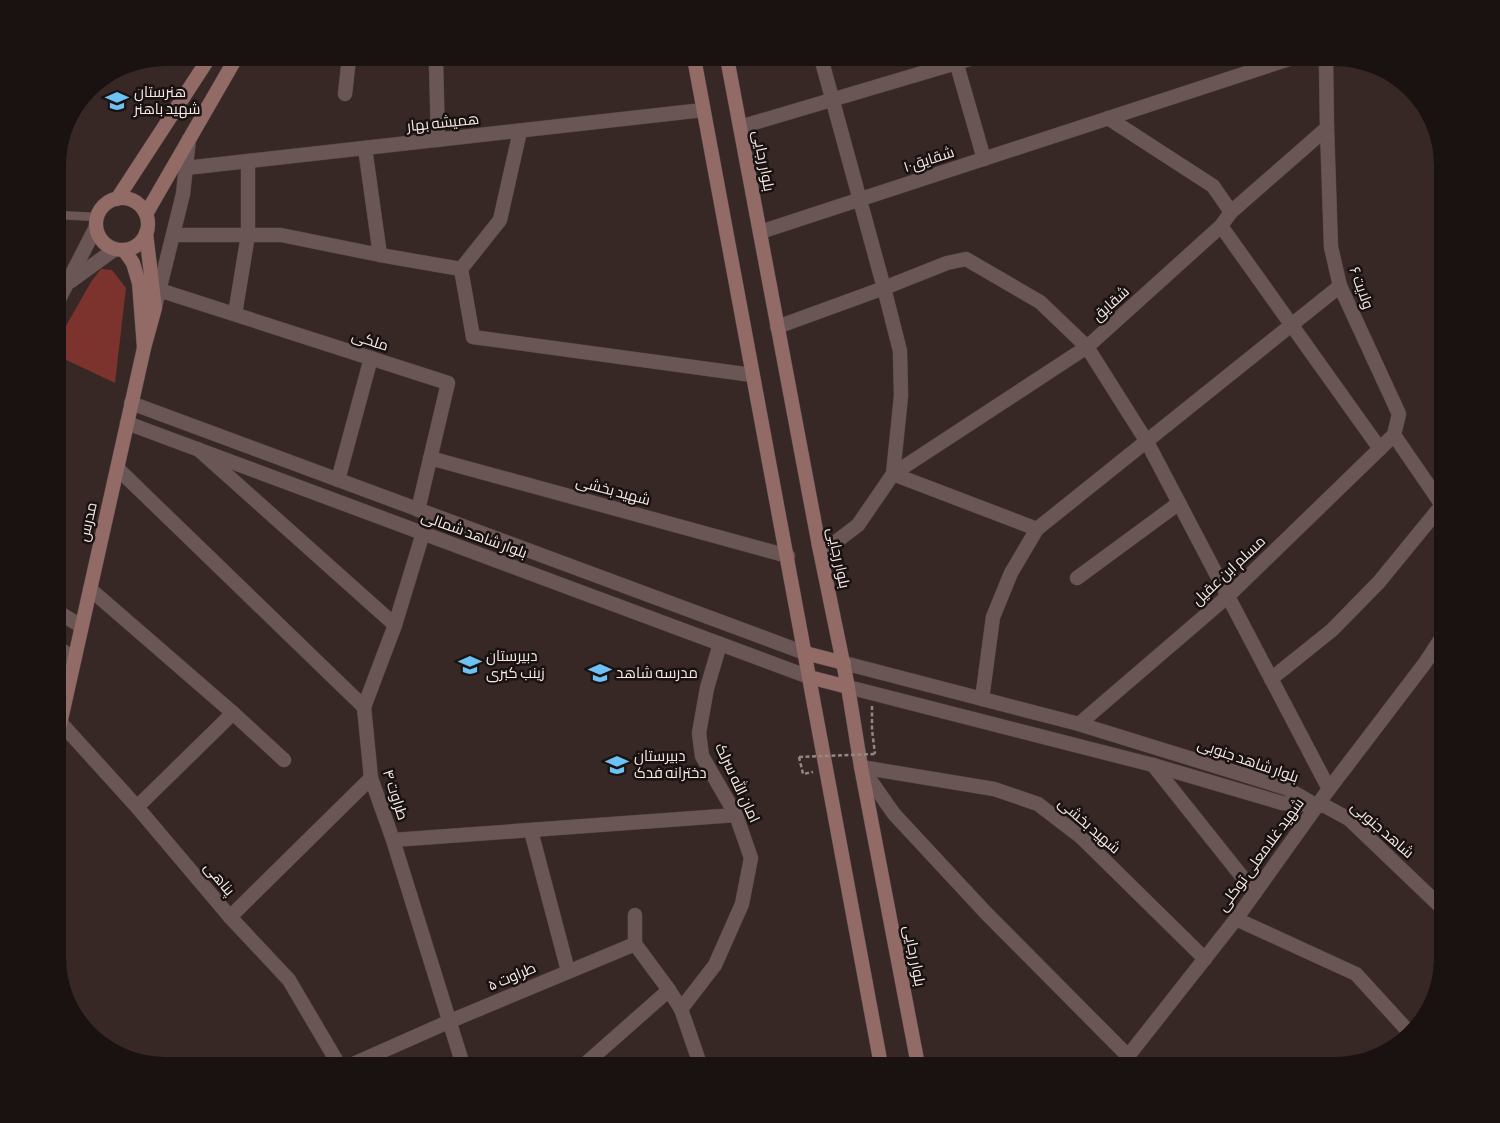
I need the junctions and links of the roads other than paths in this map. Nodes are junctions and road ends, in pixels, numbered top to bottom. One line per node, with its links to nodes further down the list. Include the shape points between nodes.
1 (204, 66): 25 (main road)
2 (231, 66): 19 (main road)
3 (348, 66): 12 (street)
4 (436, 66): 20 (street)
5 (696, 66): 14 (main road)
6 (729, 66): 16 (main road, بلوار رجایی)
7 (823, 66): 13 (street)
8 (938, 66): 13 (street)
9 (958, 66): 22 (street)
10 (1267, 66): 15 (street, شقایق۱۰)
11 (1326, 66): 17 (street, ولایت ۶)
12 (345, 94)
13 (833, 100): 16 (street); 26 (street)
14 (704, 110): 18 (street, همیشه بهار); 51 (main road)
15 (1108, 118): 22 (street, شقایق۱۰); 27 (street, via 1214,186)
16 (740, 127): 32 (main road, بلوار رجایی)
17 (1326, 128): 27 (street, شقایق); 40 (street, ولایت ۶, via 1331,246)
18 (520, 131): 20 (street, همیشه بهار); 38 (street, via 500,220)
19 (189, 139): 24 (street); 28 (main road)
20 (438, 140): 21 (street, همیشه بهار)
21 (365, 148): 23 (street, همیشه بهار); 37 (street)
22 (984, 159): 26 (street, شقایق۱۰)
23 (248, 161): 24 (street, همیشه بهار); 35 (street)
24 (186, 168): 34 (street)
25 (117, 198): 28 (main road, via 134,201); 30 (main road, via 104,205)
26 (860, 199): 32 (street, شقایق۱۰); 42 (street)
27 (1232, 212): 31 (street, شقایق)
28 (146, 214): 33 (main road)
29 (66, 216): 30 (lane)
30 (97, 222): 36 (main road, via 99,237); 39 (street)
31 (1221, 226): 46 (street); 49 (street, شقایق)
32 (760, 232): 47 (main road, بلوار رجایی)
33 (146, 233): 36 (main road, via 134,247); 44 (main road, مدرس)
34 (173, 235): 35 (street); 43 (street)
35 (248, 235): 37 (street, via 281,235); 45 (street)
36 (119, 249): 39 (street); 48 (main road, مدرس, via 134,264 139,283)
37 (380, 255): 38 (street)
38 (461, 270): 51 (street, via 473,337)
39 (68, 283): 41 (street)
40 (1340, 286): 46 (street); 54 (street, ولایت ۶, via 1399,414)
41 (66, 287)
42 (884, 288): 47 (street); 49 (street, via 947,263 966,259 1040,302); 60 (street, via 900,351 901,396)
43 (159, 290): 44 (street); 45 (street, ملکی)
44 (155, 308): 48 (main road, مدرس)
45 (234, 314): 50 (street, ملکی)
46 (1292, 324): 55 (street); 56 (street)
47 (777, 327): 68 (main road, بلوار رجایی)
48 (144, 348): 52 (main road, مدرس)
49 (1087, 348): 55 (street); 60 (street, شقایق)
50 (371, 358): 58 (street, ملکی, via 448,383); 61 (street)
51 (752, 374): 69 (main road)
52 (131, 403): 53 (main road, مدرس); 61 (street, بلوار شاهد شمالی)
53 (127, 423): 57 (street, بلوار شاهد شمالی); 59 (main road, مدرس)
54 (1394, 435): 56 (street, مسلم ابن عقیل); 62 (street)
55 (1147, 442): 63 (street); 66 (street)
56 (1380, 449): 72 (street, مسلم ابن عقیل)
57 (198, 450): 67 (street, بلوار شاهد شمالی); 74 (street)
58 (430, 458): 64 (street, ملکی); 69 (street, شهید بخشی)
59 (117, 468): 71 (main road, مدرس); 87 (street)
60 (893, 474): 66 (street); 68 (street, via 858,525 833,544)
61 (338, 480): 64 (street, بلوار شاهد شمالی)
62 (1434, 493)
63 (1179, 503): 70 (street); 72 (street)
64 (418, 510): 79 (street, بلوار شاهد شمالی)
65 (1434, 515): 83 (street, via 1378,582 1332,630)
66 (1037, 529): 86 (street, via 1011,573 993,617)
67 (423, 533): 74 (street, طراوت ۴); 76 (street, بلوار شاهد شمالی)
68 (819, 546): 81 (main road, بلوار رجایی)
69 (788, 556): 79 (main road)
70 (1077, 578)
71 (90, 589): 75 (main road, مدرس); 88 (street)
72 (1228, 596): 83 (street); 89 (street, مسلم ابن عقیل)
73 (66, 617): 75 (street)
74 (395, 625): 87 (street, طراوت ۴)
75 (81, 626): 80 (main road, مدرس)
76 (720, 644): 82 (street, بلوار شاهد شمالی); 98 (street, امان الله سرلک, via 707,688 699,733 702,756)
77 (1434, 650): 95 (street, شهید غلامعلی توکلی)
78 (66, 653): 80 (street)
79 (805, 653): 81 (main road); 82 (main road)
80 (74, 658): 85 (main road, مدرس)
81 (844, 663): 84 (main road, بلوار رجایی); 86 (street, بلوار شاهد جنوبی)
82 (809, 677): 84 (main road); 118 (main road)
83 (1271, 678): 95 (street)
84 (848, 687): 92 (street, بلوار شاهد جنوبی); 93 (main road, بلوار رجایی)
85 (66, 695)
86 (982, 699): 89 (street, بلوار شاهد جنوبی)
87 (364, 707): 94 (street, طراوت ۴)
88 (233, 713): 91 (street); 97 (street)
89 (1079, 724): 96 (street, بلوار شاهد جنوبی, via 1286,788)
90 (66, 734): 97 (street, پناهی)
91 (284, 760)
92 (1153, 766): 96 (street, بلوار شاهد جنوبی, via 1282,803); 101 (street)
93 (860, 767): 107 (street, شهید بخشی, via 994,789 1038,804 1081,837); 119 (main road, بلوار رجایی); 120 (street, via 894,814)
94 (370, 778): 100 (street, طراوت ۴); 104 (street)
95 (1329, 788): 96 (street, شهید غلامعلی توکلی)
96 (1317, 806): 101 (street, شهید غلامعلی توکلی); 102 (street, شاهد جنوبی, via 1325,806 1349,819)
97 (136, 807): 104 (street, پناهی)
98 (736, 815): 99 (street); 110 (street, امان الله سرلک, via 751,858 742,904 715,965)
99 (531, 831): 100 (street); 108 (street)
100 (393, 840): 111 (street, طراوت ۴)
101 (1255, 893): 105 (street, شهید غلامعلی توکلی)
102 (1434, 900)
103 (635, 915): 106 (street)
104 (230, 917): 113 (street, پناهی, via 289,980)
105 (1236, 919): 107 (street, شهید غلامعلی توکلی); 112 (street, via 1356,974)
106 (635, 944): 108 (street, طراوت ۵); 109 (street)
107 (1205, 959): 121 (street, شهید غلامعلی توکلی)
108 (568, 971): 111 (street, طراوت ۵)
109 (670, 990): 110 (street); 116 (street)
110 (681, 1009): 117 (street)
111 (448, 1022): 114 (street, طراوت ۵); 115 (street, طراوت ۴)
112 (1406, 1027)
113 (334, 1057)
114 (371, 1057)
115 (460, 1057)
116 (594, 1057)
117 (696, 1057)
118 (879, 1057)
119 (916, 1057)
120 (1121, 1057)
121 (1128, 1057)

